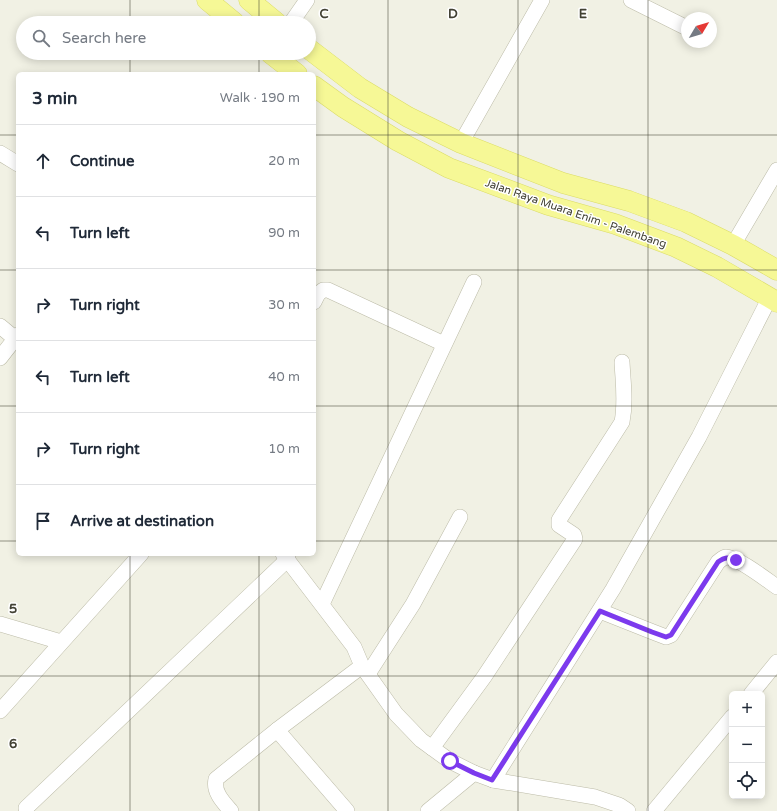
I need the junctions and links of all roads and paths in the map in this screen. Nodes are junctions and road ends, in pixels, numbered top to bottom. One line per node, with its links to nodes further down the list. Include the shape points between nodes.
1 (207, 0): 6 (main road)
2 (249, 0): 7 (main road)
3 (307, 0): 8 (street)
4 (542, 0): 14 (street)
5 (630, 0): 9 (street)
6 (226, 16)
7 (268, 16)
8 (296, 16)
9 (681, 25)
10 (316, 54): 14 (main road, via 360,88 408,117)
11 (279, 60): 12 (main road)
12 (294, 72)
13 (316, 87): 22 (main road, Jalan Raya Muara Enim - Palembang, via 392,137 449,168 548,206 615,224 676,247 717,267)
14 (461, 143): 18 (main road, via 563,183 629,201)
15 (0, 153): 16 (street)
16 (16, 163)
17 (777, 170): 18 (street)
18 (733, 245): 19 (main road)
19 (777, 270)
20 (474, 282): 26 (street)
21 (316, 298): 26 (street, via 323,290 328,290)
22 (773, 300): 34 (street)
23 (0, 326): 24 (street)
24 (16, 338)
25 (16, 340): 27 (street)
26 (444, 344): 33 (street)
27 (0, 358)
28 (622, 362): 43 (street, via 622,422 559,520 559,525 574,535 575,539 484,677)
29 (460, 517): 38 (street, via 413,604)
30 (139, 556): 36 (street)
31 (286, 557): 33 (street); 46 (street)
32 (777, 587): 34 (street, via 736,560 727,557 718,562 671,635 666,637)
33 (322, 604): 38 (street, via 354,647)
34 (600, 611): 45 (street)
35 (0, 624): 36 (street)
36 (61, 642): 40 (street)
37 (777, 662): 39 (street)
38 (365, 670): 42 (street); 43 (street, via 396,714)
39 (753, 691)
40 (0, 711)
41 (729, 721): 51 (street)
42 (277, 730): 47 (street, via 216,779 214,785); 48 (street)
43 (432, 748): 44 (street)
44 (474, 773): 45 (street); 49 (street)
45 (492, 780): 50 (street, via 595,797 619,805)
46 (26, 808)
47 (224, 809)
48 (347, 811)
49 (428, 811)
50 (628, 811)
51 (654, 811)

